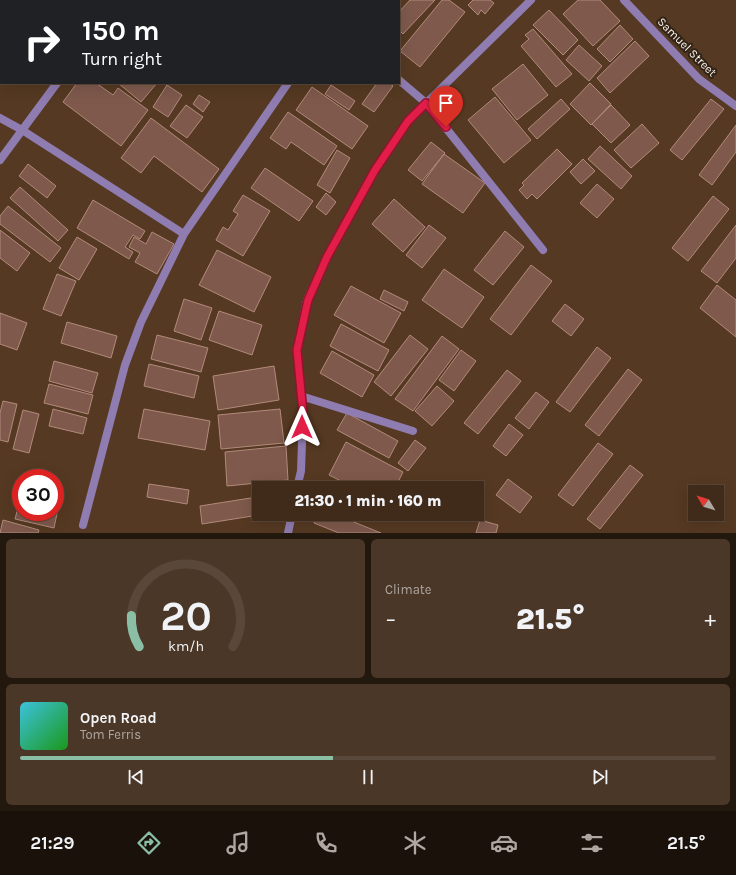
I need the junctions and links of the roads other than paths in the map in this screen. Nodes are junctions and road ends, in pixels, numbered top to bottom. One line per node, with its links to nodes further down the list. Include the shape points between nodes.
1 (531, 0): 6 (street)
2 (624, 0): 7 (street, Samuel Street, via 699,79)
3 (400, 81): 6 (street)
4 (56, 84): 9 (street)
5 (287, 84): 11 (street)
6 (426, 103): 12 (street); 13 (street, via 408,121 375,170 327,257 308,300 297,350)
7 (736, 106)
8 (0, 118): 9 (street)
9 (22, 130): 10 (street); 11 (street)
10 (0, 160)
11 (184, 234): 17 (street, via 141,322 125,365)
12 (543, 250)
13 (301, 396): 14 (street); 15 (street, via 303,413)
14 (413, 431)
15 (299, 481)
16 (291, 521): 18 (street)
17 (83, 525)
18 (288, 533)

